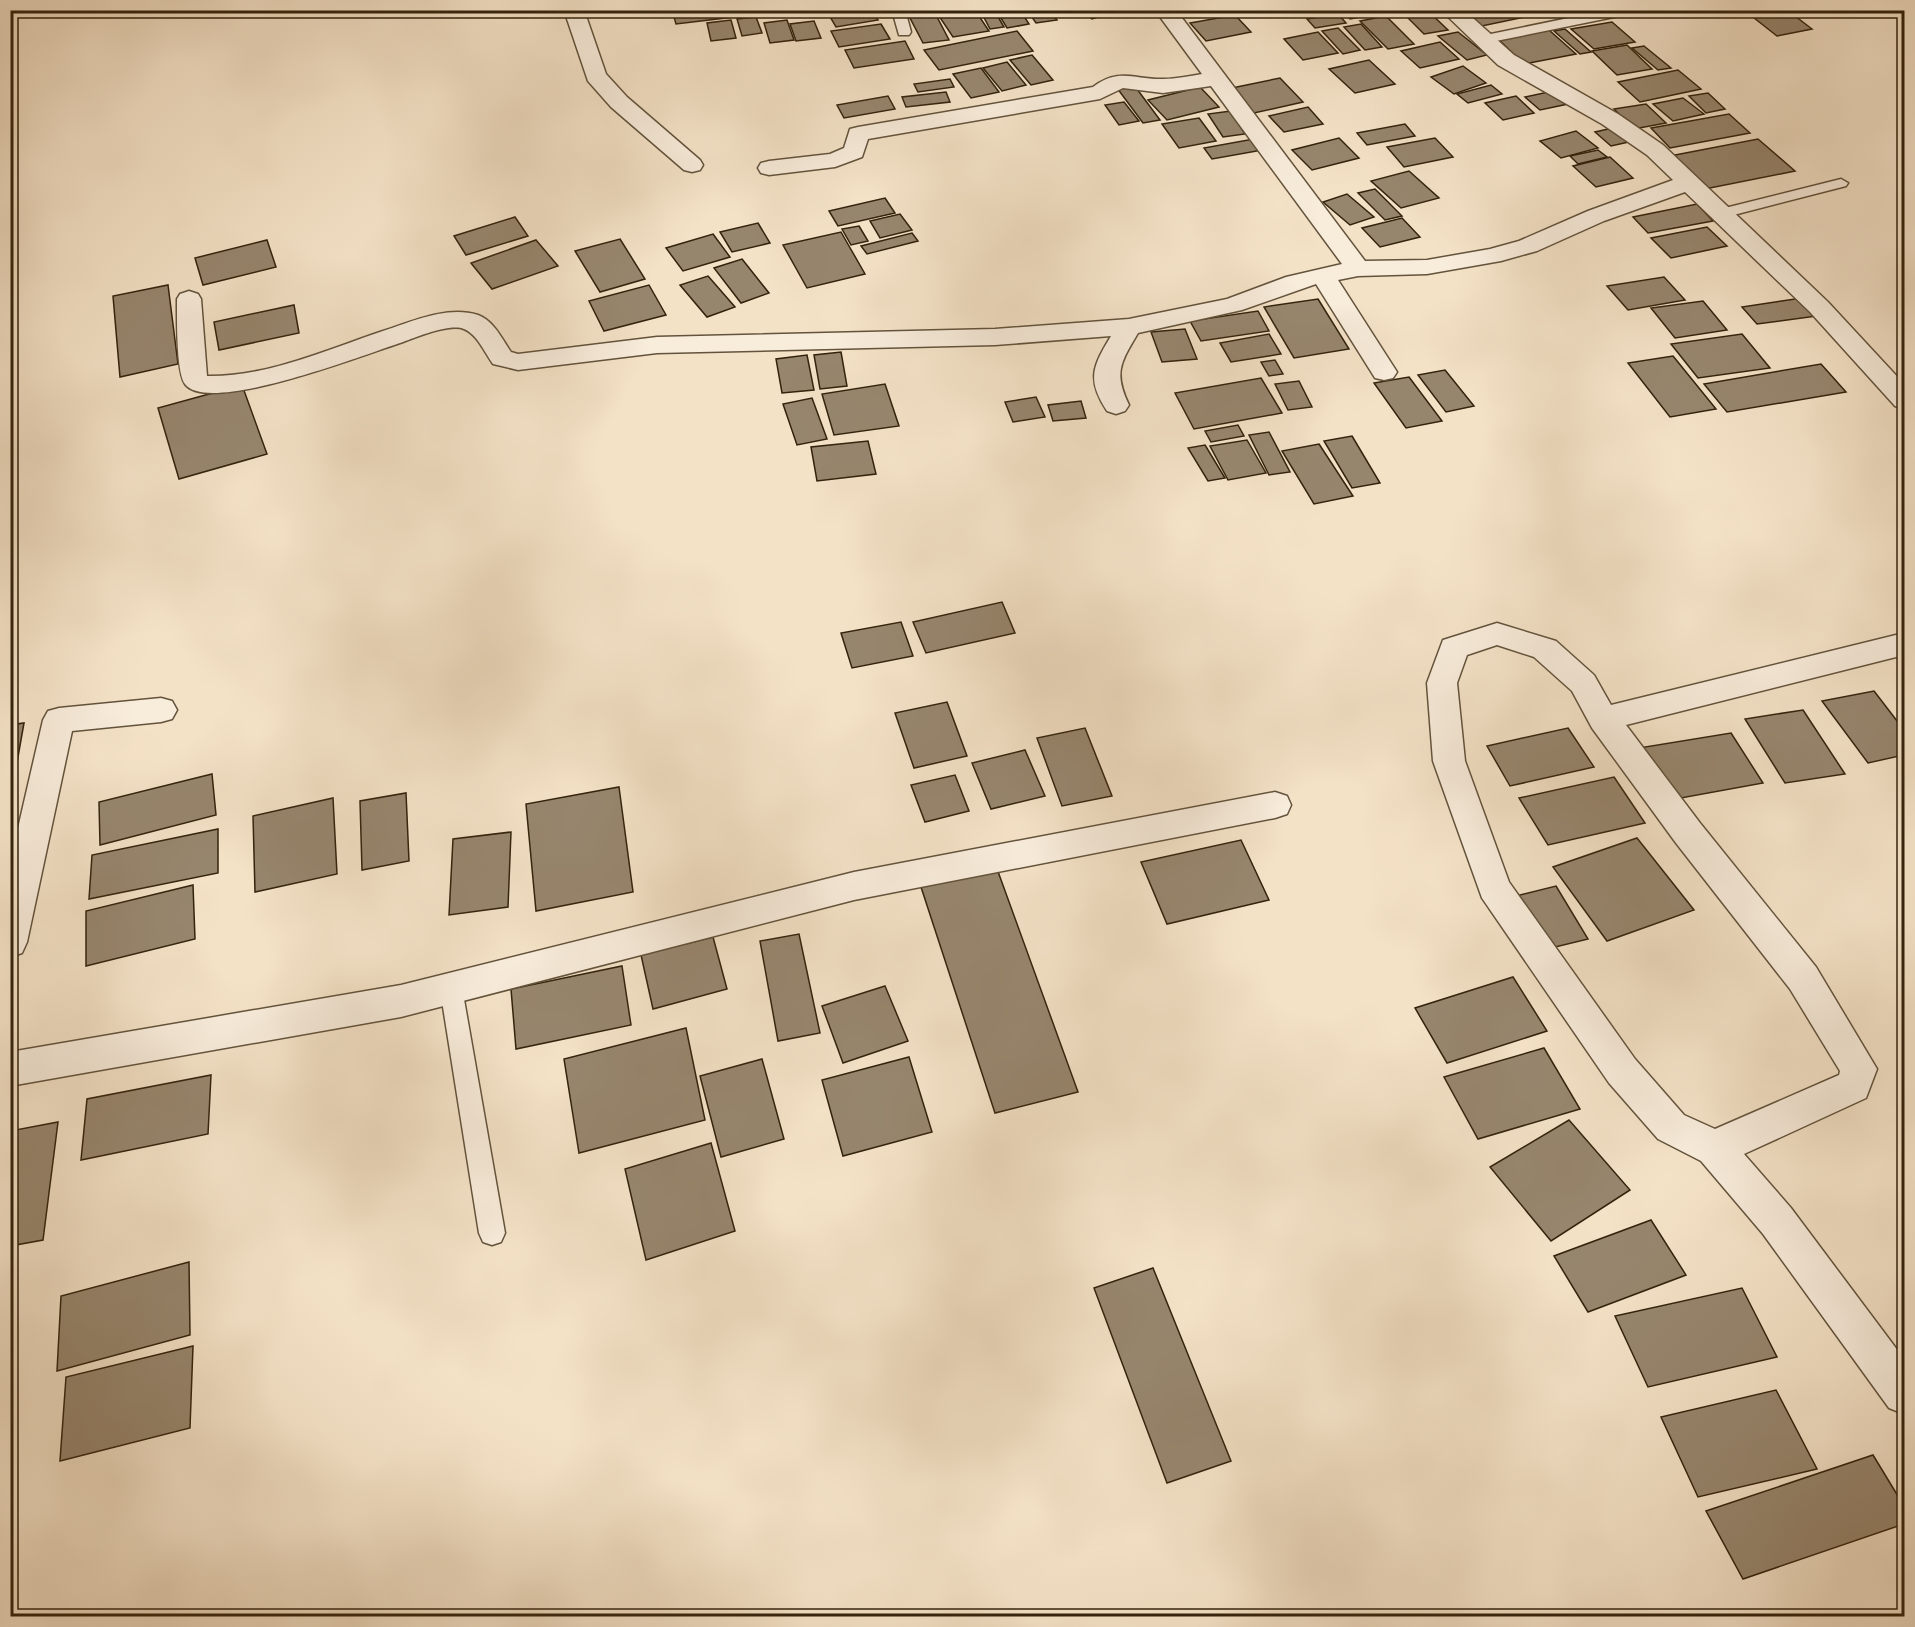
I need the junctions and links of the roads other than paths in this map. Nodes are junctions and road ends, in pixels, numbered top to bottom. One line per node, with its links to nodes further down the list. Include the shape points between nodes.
1 (574, 10): 9 (street, via 596,76 619,102)
2 (898, 10): 6 (lane)
3 (1165, 10): 8 (street)
4 (1451, 10): 7 (street)
5 (1629, 10): 7 (lane)
6 (904, 32)
7 (1481, 40): 11 (street, via 1506,60 1610,119 1655,150)
8 (1215, 79): 10 (street, via 1161,86 1125,81 1109,84 1100,92 858,134 854,152 835,160); 14 (street)
9 (692, 165)
10 (769, 168)
11 (1690, 182): 13 (street); 14 (street, via 1528,246 1492,256 1426,267)
12 (1841, 183): 13 (lane)
13 (1722, 213): 19 (street, via 1819,307)
14 (1358, 269): 15 (street)
15 (1323, 275): 17 (street, via 1233,305); 18 (street)
16 (189, 299): 17 (street, via 194,378 199,384 213,386 254,380 429,325 466,320 480,327 501,358 518,362 657,345 995,337)
17 (1128, 327): 20 (street, via 1107,364 1108,389)
18 (1384, 372)
19 (1905, 400)
20 (1116, 405)
21 (1905, 644): 23 (street)
22 (161, 710): 25 (street, via 59,720)
23 (1603, 719): 28 (street, via 1803,978 1859,1070 1853,1086); 28 (street, via 1583,684 1545,649 1497,634 1454,648 1442,683 1449,761 1494,888 1622,1071 1671,1127)
24 (1275, 806): 26 (street, via 854,886)
25 (10, 942)
26 (451, 988): 27 (street, via 400,1001); 29 (lane)
27 (10, 1069)
28 (1714, 1148): 30 (street, via 1777,1221)
29 (492, 1233)
30 (1905, 1392)

